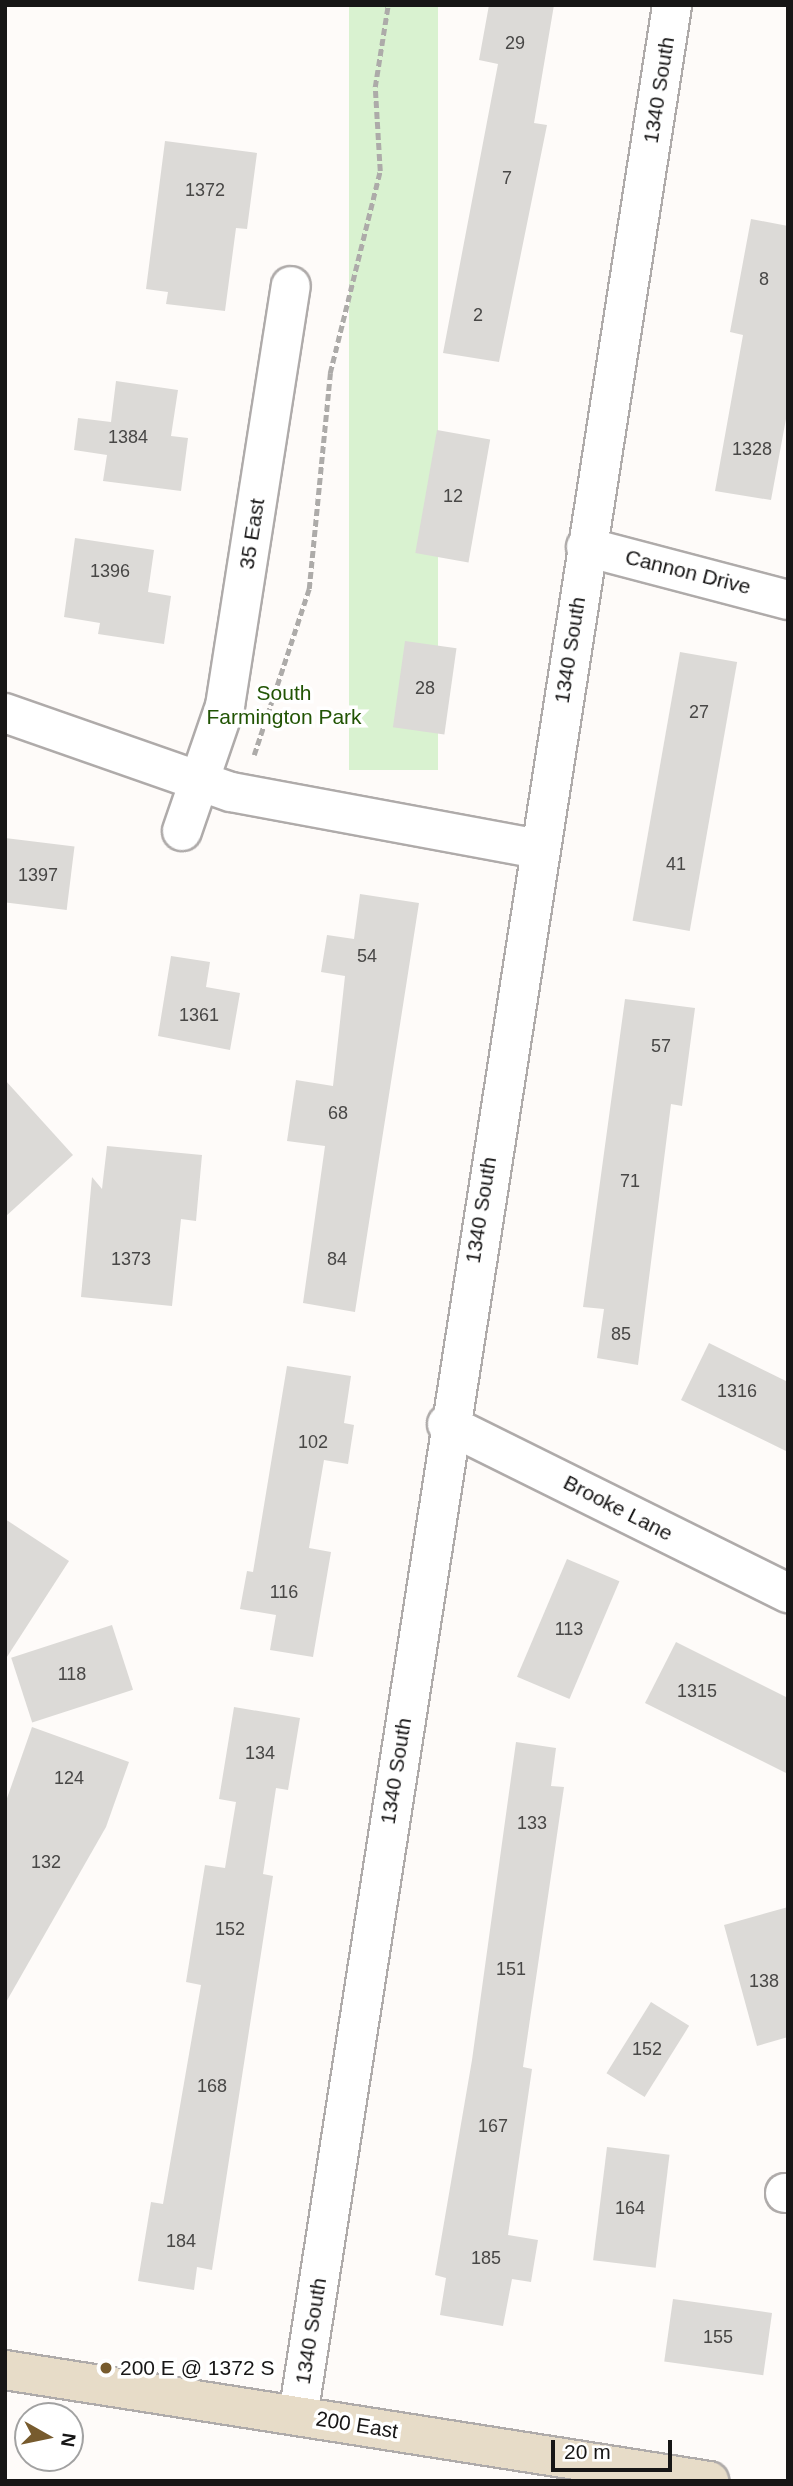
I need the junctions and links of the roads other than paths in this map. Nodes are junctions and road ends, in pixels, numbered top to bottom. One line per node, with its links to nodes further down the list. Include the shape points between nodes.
1 (672, 5): 3 (street, 1340 South)
2 (291, 286): 6 (street, 35 East, via 225,706)
3 (586, 547): 4 (street, Cannon Drive); 8 (street, 1340 South)
4 (788, 600)
5 (5, 713): 6 (street)
6 (218, 786): 7 (street, 35 East); 8 (street)
7 (182, 831)
8 (538, 849): 9 (street, 1340 South)
9 (447, 1424): 10 (street, Brooke Lane); 12 (street, 1340 South)
10 (788, 1593)
11 (5, 2370): 12 (main road, 200 East)
12 (298, 2416): 13 (main road, 200 East)
13 (709, 2481)

